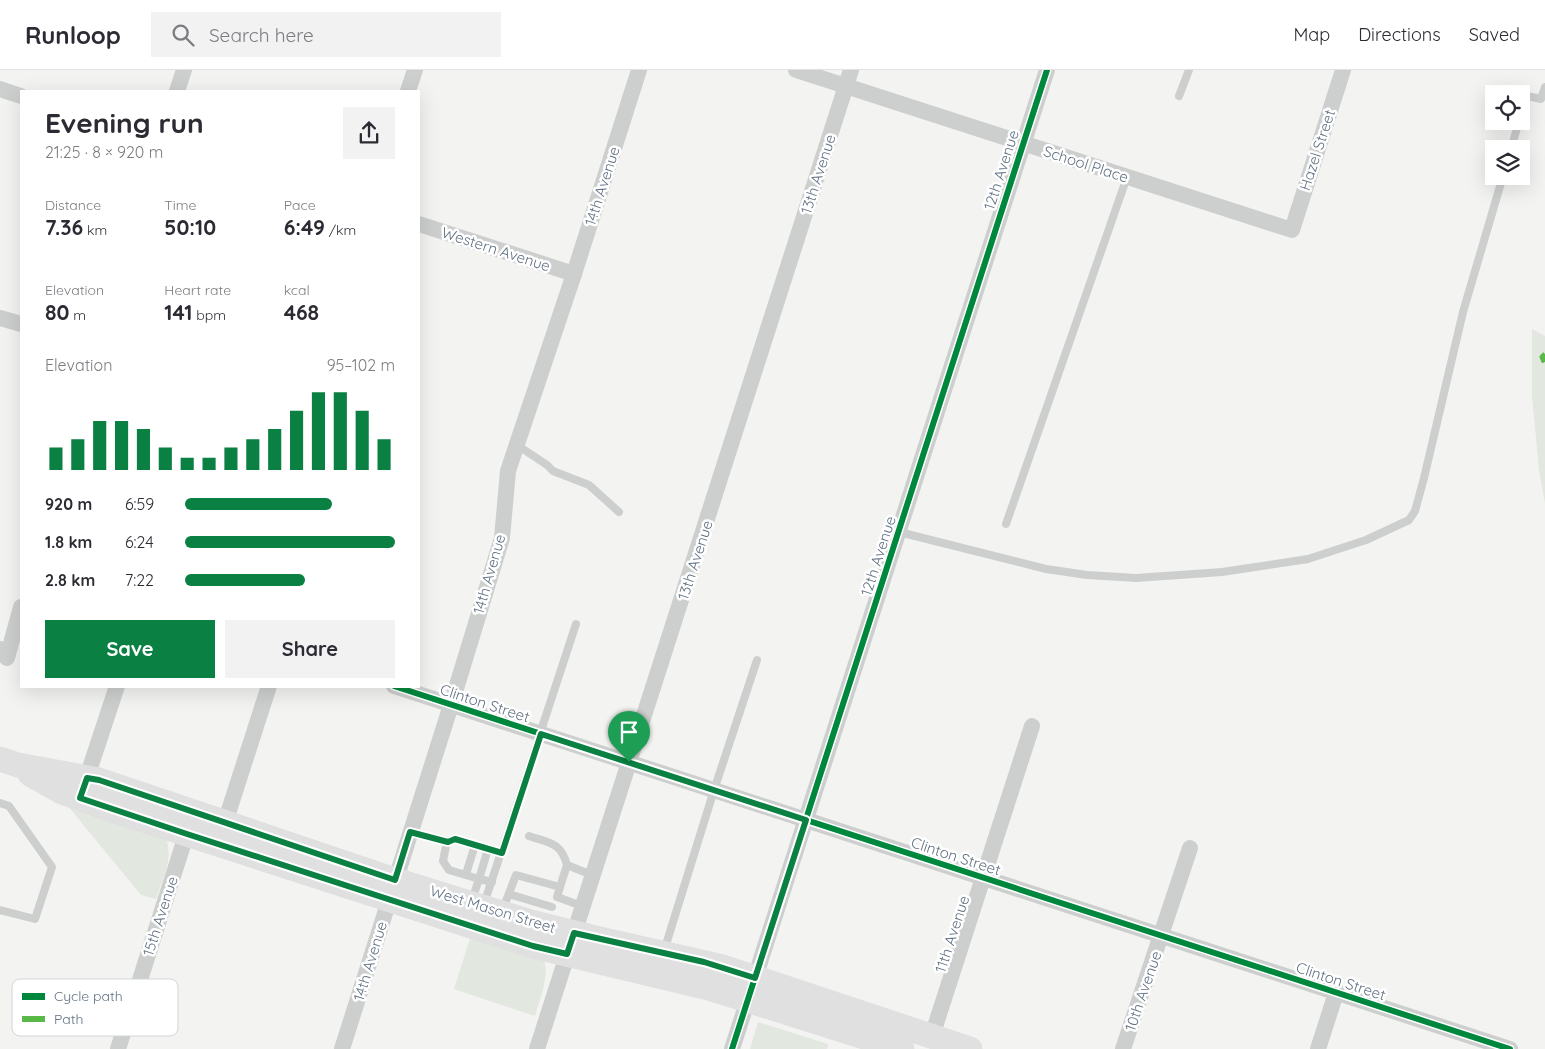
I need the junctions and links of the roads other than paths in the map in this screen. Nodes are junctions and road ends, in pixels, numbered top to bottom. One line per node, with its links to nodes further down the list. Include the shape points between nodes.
1 (184, 70): 12 (street)
2 (415, 70): 13 (street)
3 (639, 70): 22 (street, 14th Avenue)
4 (796, 70): 9 (street, School Place)
5 (851, 70): 9 (street, 13th Avenue)
6 (1046, 70): 17 (street, 12th Avenue)
7 (1189, 70): 15 (lane)
8 (1342, 70): 21 (street, Hazel Street)
9 (846, 86): 17 (street, School Place); 40 (street, 13th Avenue)
10 (1545, 87): 16 (lane, via 1541,99)
11 (0, 89): 14 (street)
12 (177, 90)
13 (408, 90)
14 (20, 96)
15 (1180, 96)
16 (1530, 97)
17 (1023, 143): 18 (street, School Place); 28 (street, 12th Avenue)
18 (1127, 177): 21 (street, School Place); 27 (lane)
19 (1500, 185): 28 (lane, via 1471,281 1420,493 1409,520 1366,540 1308,559 1222,572 1136,578 1046,569)
20 (420, 224): 22 (street, Western Avenue)
21 (1292, 230)
22 (574, 274): 25 (street, 14th Avenue)
23 (0, 318): 24 (street)
24 (20, 324)
25 (517, 445): 26 (lane, via 553,471 589,485); 36 (street, 14th Avenue, via 508,471 502,538)
26 (619, 512)
27 (1006, 524)
28 (899, 532): 44 (street, 12th Avenue)
29 (20, 611): 31 (street, via 7,658)
30 (576, 624): 38 (lane)
31 (0, 649)
32 (757, 660): 42 (lane)
33 (116, 688): 41 (street)
34 (267, 688): 47 (street)
35 (400, 688): 36 (street, Clinton Street)
36 (451, 705): 38 (street, Clinton Street); 46 (street, 14th Avenue)
37 (1032, 726): 57 (street, 11th Avenue)
38 (541, 734): 40 (street, Clinton Street); 53 (lane)
39 (9, 762): 41 (main road, West Mason Street)
40 (629, 762): 42 (street, Clinton Street); 56 (street, 13th Avenue)
41 (84, 788): 45 (main road, West Mason Street)
42 (714, 790): 44 (street, Clinton Street); 69 (lane)
43 (0, 803): 65 (lane, via 9,806 52,867 35,919)
44 (806, 820): 57 (street, Clinton Street); 70 (street, 12th Avenue)
45 (190, 823): 47 (main road, West Mason Street); 71 (street, 15th Avenue)
46 (410, 832): 49 (lane); 61 (street, 14th Avenue)
47 (221, 834): 61 (main road, West Mason Street)
48 (529, 836): 54 (lane, via 559,847)
49 (448, 842): 50 (lane, via 455,839); 55 (lane, via 443,861 449,870)
50 (475, 845): 52 (lane); 55 (lane)
51 (1190, 848): 67 (street, 10th Avenue)
52 (488, 849): 53 (lane); 58 (lane)
53 (502, 853): 59 (lane)
54 (567, 865): 56 (lane); 60 (lane)
55 (466, 874): 58 (lane)
56 (592, 875): 64 (street, 13th Avenue)
57 (983, 878): 67 (street, Clinton Street); 75 (street, 11th Avenue)
58 (479, 879): 59 (lane); 63 (lane)
59 (492, 882): 63 (lane)
60 (560, 887): 62 (lane); 63 (lane, via 516,875)
61 (392, 889): 63 (main road, West Mason Street); 68 (main road, West Mason Street, via 533,946); 77 (street, 14th Avenue)
62 (557, 898): 64 (lane); 66 (lane)
63 (491, 904): 66 (main road, West Mason Street)
64 (582, 906): 68 (street, 13th Avenue)
65 (0, 910)
66 (548, 916): 68 (main road, West Mason Street)
67 (1162, 936): 72 (street, Clinton Street); 82 (street, 10th Avenue)
68 (571, 944): 69 (main road, West Mason Street); 73 (main road, West Mason Street); 78 (street, 13th Avenue)
69 (664, 953): 70 (main road, West Mason Street)
70 (755, 978): 73 (street, 12th Avenue); 75 (main road, West Mason Street)
71 (140, 979)
72 (1336, 992): 83 (street); 84 (street, Clinton Street)
73 (747, 1001): 79 (street, 12th Avenue); 80 (main road, West Mason Street)
74 (122, 1036): 76 (street, 15th Avenue)
75 (932, 1036): 81 (main road, West Mason Street)
76 (118, 1049)
77 (342, 1049)
78 (537, 1049)
79 (732, 1049)
80 (902, 1049)
81 (970, 1049)
82 (1123, 1049)
83 (1318, 1049)
84 (1510, 1049)

